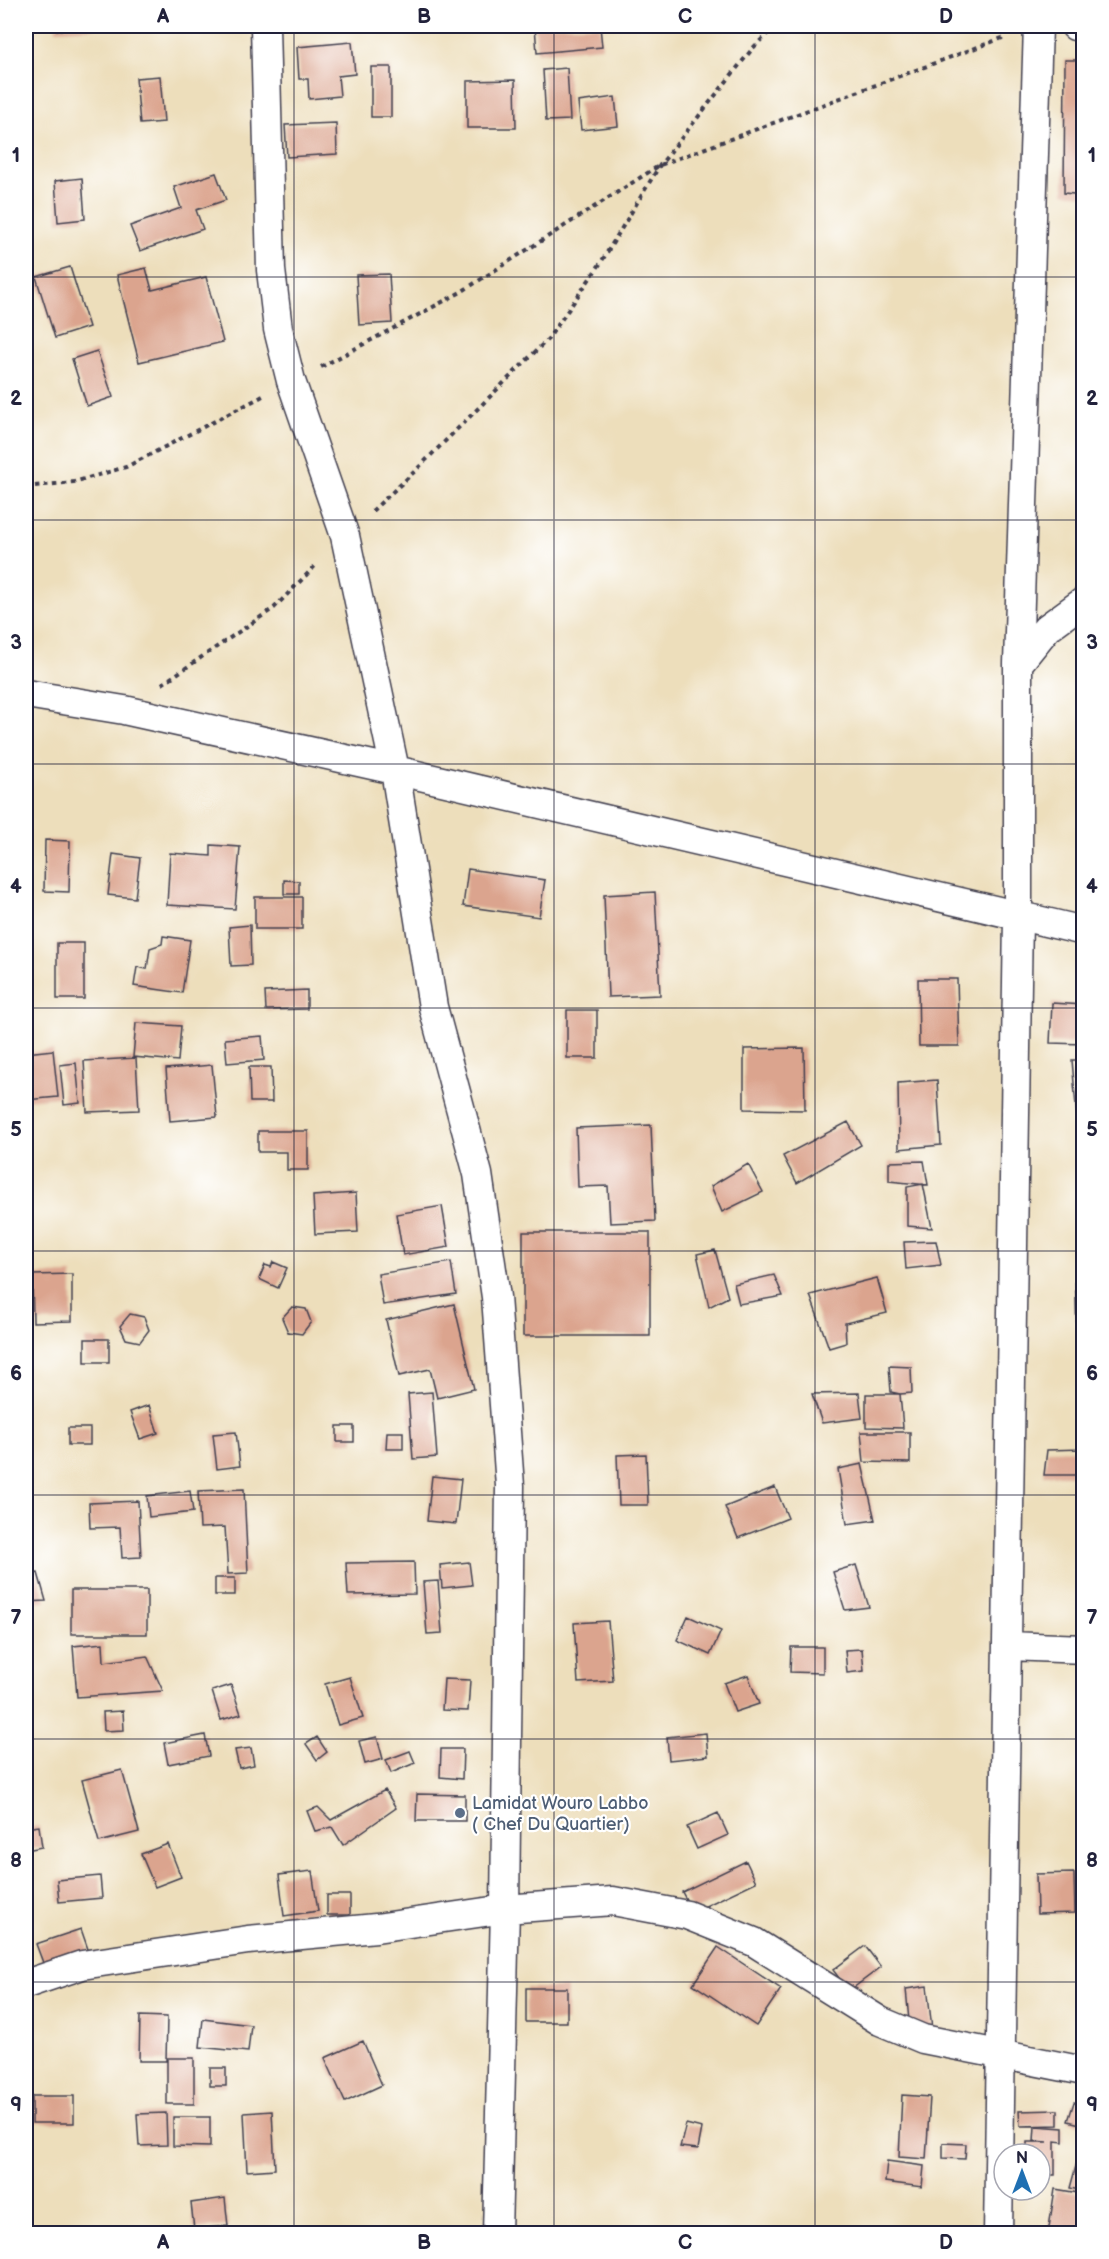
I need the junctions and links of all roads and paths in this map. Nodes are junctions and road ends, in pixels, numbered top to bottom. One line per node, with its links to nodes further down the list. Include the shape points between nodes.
1 (265, 26): 7 (street, via 271,270 278,329)
2 (774, 26): 6 (path)
3 (1075, 26): 4 (street)
4 (1083, 26)
5 (1026, 30): 6 (path); 11 (street)
6 (660, 165): 7 (path, via 461,292); 9 (path, via 600,264 548,339)
7 (291, 381): 8 (path, via 126,467 74,482); 9 (street)
8 (26, 487)
9 (345, 536): 13 (path, via 274,608); 14 (street)
10 (1083, 601): 11 (street, via 1047,628)
11 (1018, 664): 15 (street)
12 (26, 694): 13 (street)
13 (124, 710): 14 (street)
14 (395, 770): 15 (street); 19 (street, via 433,1007 478,1174 496,1297 510,1486)
15 (1018, 917): 16 (street); 17 (street)
16 (1083, 931)
17 (1007, 1646): 18 (street); 21 (street)
18 (1083, 1649)
19 (505, 1909): 20 (street, via 82,1965); 21 (street, via 613,1901 687,1915 754,1942 880,2021 923,2039); 23 (street)
20 (26, 1984)
21 (1001, 2054): 22 (street); 24 (street)
22 (1083, 2071)
23 (497, 2234)
24 (998, 2234)

